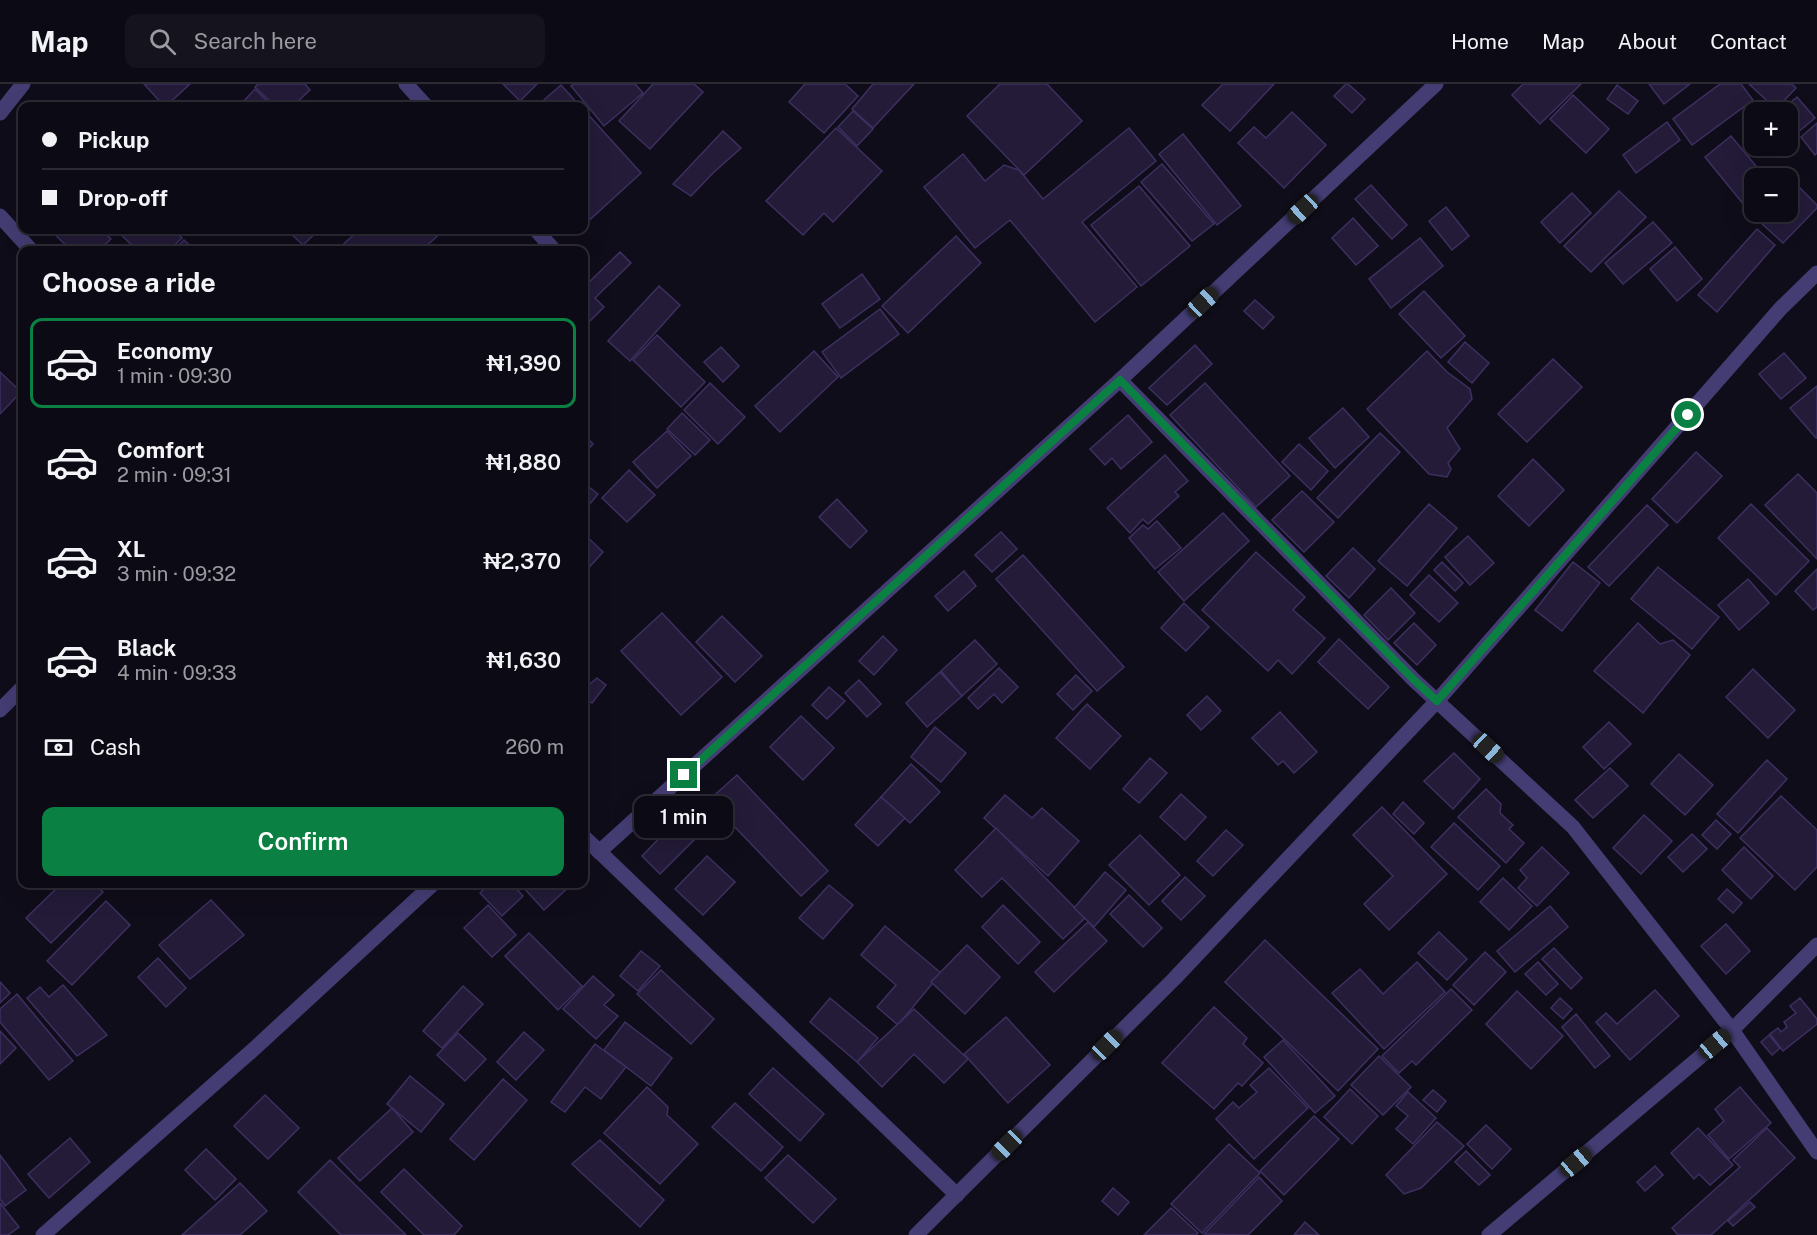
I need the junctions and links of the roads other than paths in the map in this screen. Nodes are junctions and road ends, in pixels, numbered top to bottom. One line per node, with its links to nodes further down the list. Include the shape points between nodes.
1 (23, 84): 5 (street)
2 (406, 84): 4 (street)
3 (1436, 84): 11 (street)
4 (422, 102)
5 (0, 113)
6 (0, 216): 8 (street)
7 (540, 234): 9 (street)
8 (27, 246)
9 (550, 246)
10 (1817, 273): 13 (street, via 1781,308)
11 (1120, 380): 13 (street); 16 (street)
12 (18, 692): 14 (street)
13 (1437, 701): 19 (street, via 1573,827); 21 (street, via 1174,979)
14 (0, 710)
15 (588, 841): 16 (street)
16 (599, 852): 21 (street)
17 (429, 888): 22 (street)
18 (1817, 945): 19 (street)
19 (1732, 1030): 20 (street); 24 (street)
20 (1817, 1152)
21 (957, 1195): 23 (street)
22 (43, 1235)
23 (916, 1235)
24 (1489, 1235)

